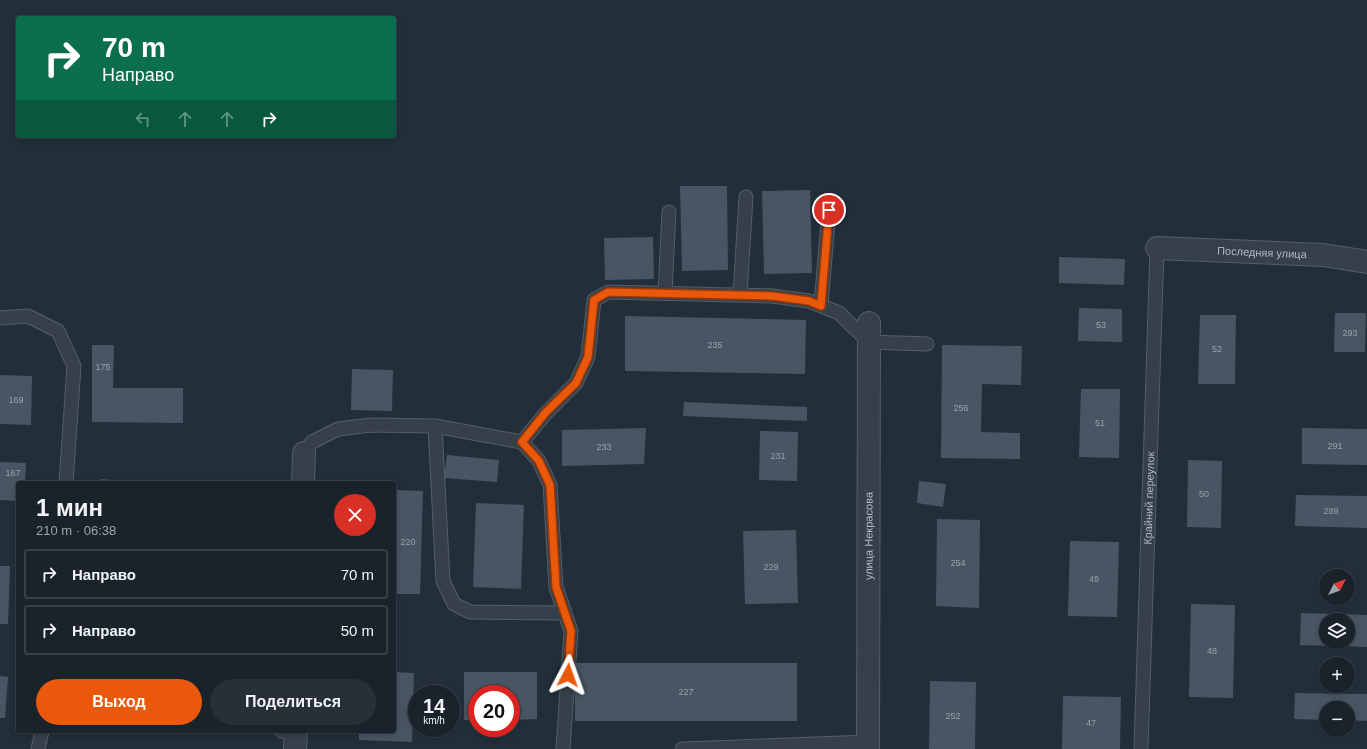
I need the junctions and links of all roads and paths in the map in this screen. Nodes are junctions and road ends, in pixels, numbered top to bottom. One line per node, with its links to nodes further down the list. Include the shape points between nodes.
1 (746, 197): 7 (lane)
2 (829, 210): 8 (lane)
3 (669, 212): 6 (lane)
4 (1157, 248): 5 (street, Последняя улица, via 1322,255); 23 (lane, Крайний переулок)
5 (1367, 262)
6 (665, 293): 7 (lane); 13 (lane, via 608,292 594,300 588,357 576,383 546,412)
7 (740, 295): 8 (lane, via 802,300)
8 (821, 306): 10 (lane, via 839,313)
9 (0, 318): 15 (lane, via 28,316 58,331 74,366)
10 (870, 333): 11 (lane); 19 (street, улица Некрасова)
11 (927, 344)
12 (435, 426): 13 (lane); 14 (lane, via 371,425 338,429 312,442); 17 (lane, via 443,581 454,604 470,612)
13 (522, 442): 17 (lane, via 539,461 550,485 556,587)
14 (304, 453): 16 (street)
15 (66, 481)
16 (303, 481)
17 (565, 613): 21 (lane, via 571,631)
18 (42, 733): 20 (lane)
19 (868, 746): 22 (lane)
20 (38, 749)
21 (563, 749)
22 (682, 749)
23 (1141, 749)

